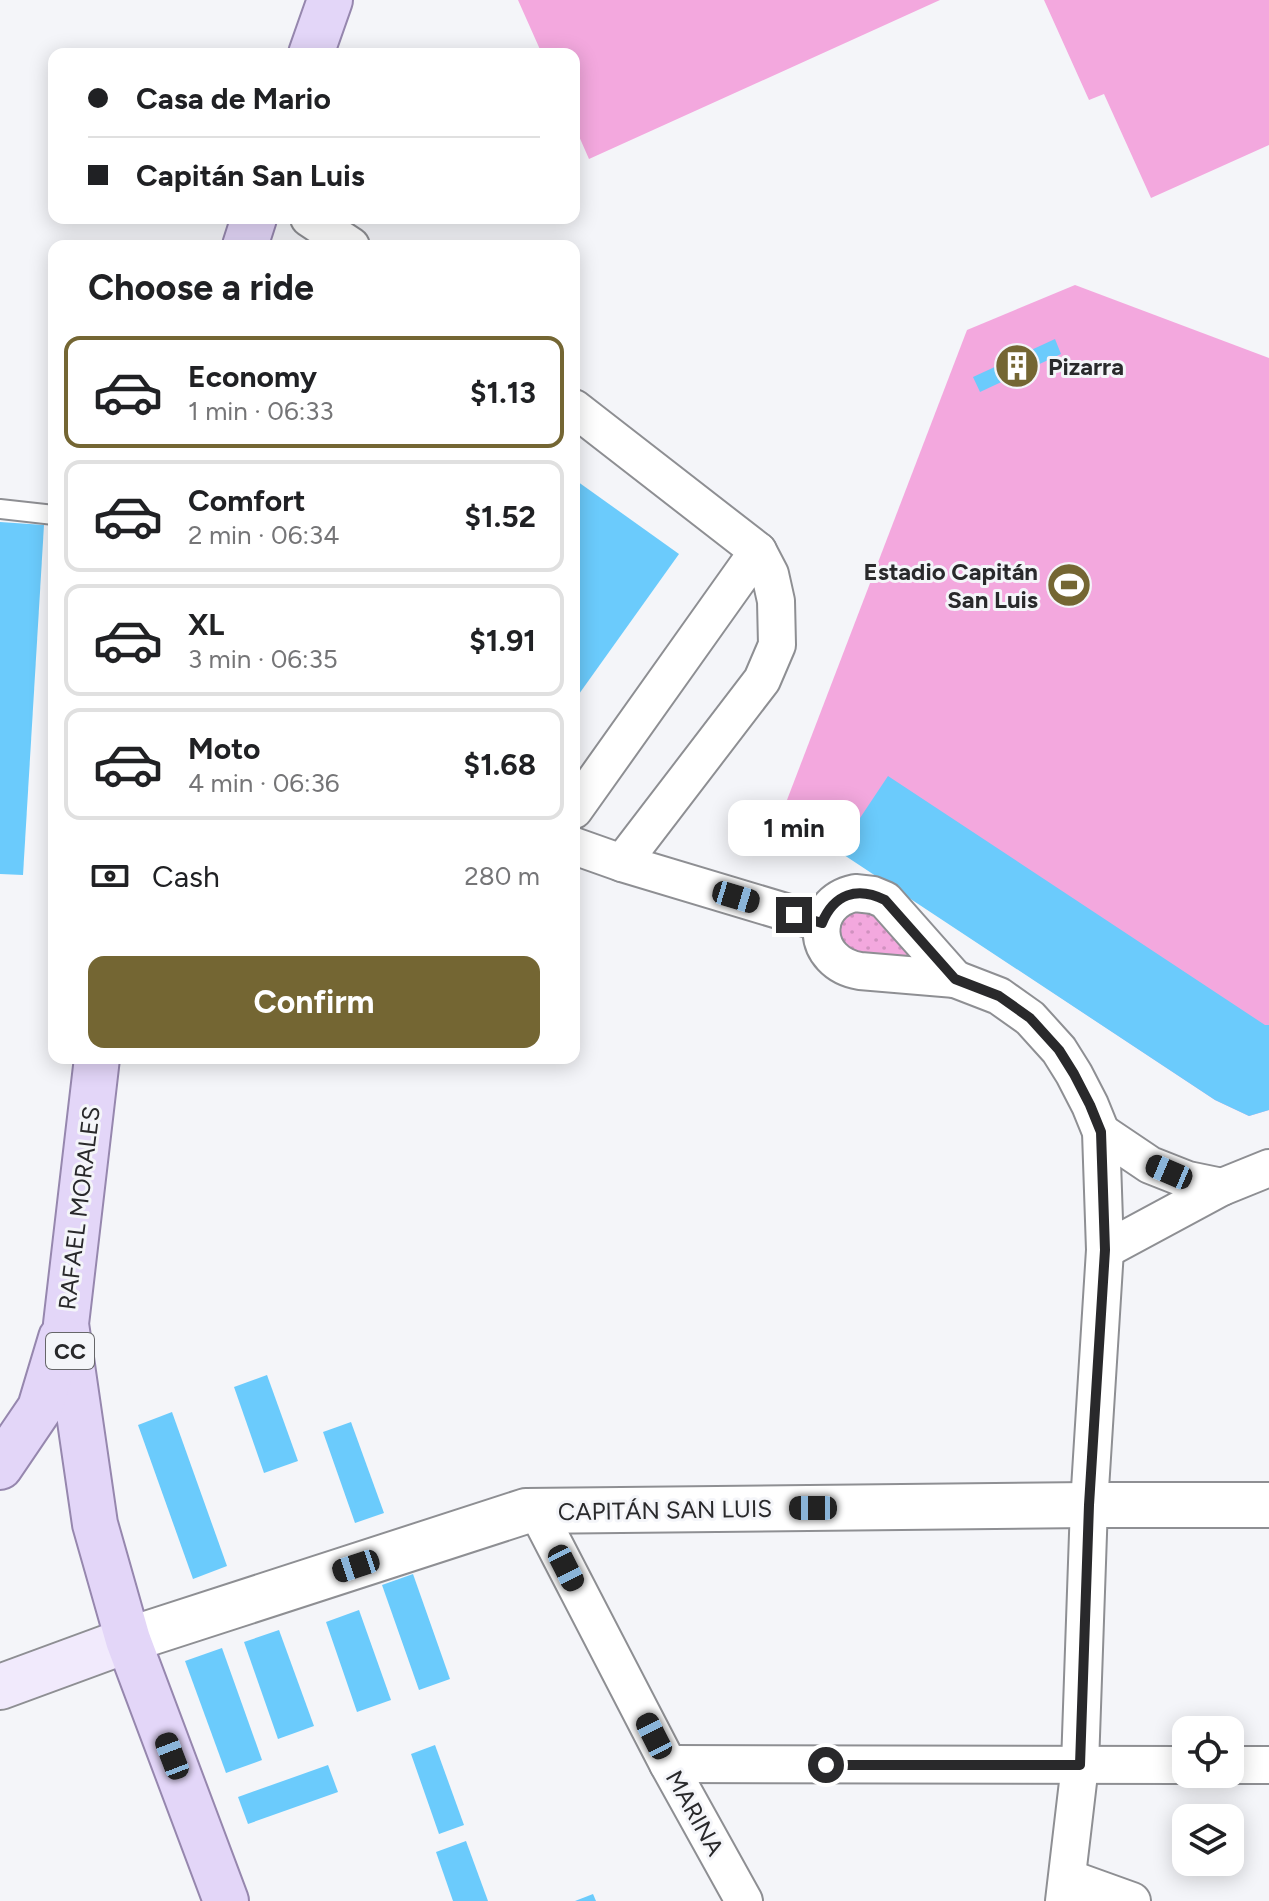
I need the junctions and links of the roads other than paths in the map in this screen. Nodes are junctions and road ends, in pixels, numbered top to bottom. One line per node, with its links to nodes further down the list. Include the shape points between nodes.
1 (330, 0): 2 (main road)
2 (313, 48)
3 (318, 224): 4 (street)
4 (342, 240)
5 (580, 413): 8 (street)
6 (0, 509): 7 (lane)
7 (48, 514)
8 (758, 551): 9 (street); 11 (street, via 776,601 777,645 762,680)
9 (580, 802)
10 (580, 848): 11 (street)
11 (622, 863): 12 (street)
12 (822, 923): 13 (street, via 827,953 847,969); 13 (street, via 840,899 855,893 885,900)
13 (955, 979): 15 (street, via 999,996 1030,1018 1074,1074)
14 (96, 1064): 19 (main road, RAFAEL MORALES / CC)
15 (1101, 1132): 17 (street, via 1150,1165); 18 (street)
16 (1269, 1168): 17 (street)
17 (1222, 1187): 18 (street)
18 (1105, 1250): 21 (street)
19 (66, 1324): 20 (main road, via 40,1408); 24 (main road, RAFAEL MORALES / CC, via 95,1524)
20 (0, 1467)
21 (1089, 1505): 22 (street, CAPITÁN SAN LUIS); 23 (street, CAPITÁN SAN LUIS); 27 (street)
22 (1269, 1505)
23 (537, 1511): 24 (street, CAPITÁN SAN LUIS); 26 (street, MARINA)
24 (128, 1640): 25 (main road); 32 (main road, CC)
25 (0, 1687)
26 (668, 1764): 27 (street); 33 (street, MARINA)
27 (1080, 1765): 28 (street); 31 (street)
28 (1172, 1765)
29 (1244, 1765): 30 (street)
30 (1269, 1765)
31 (1066, 1890): 34 (street)
32 (226, 1901)
33 (744, 1901)
34 (1132, 1901)

